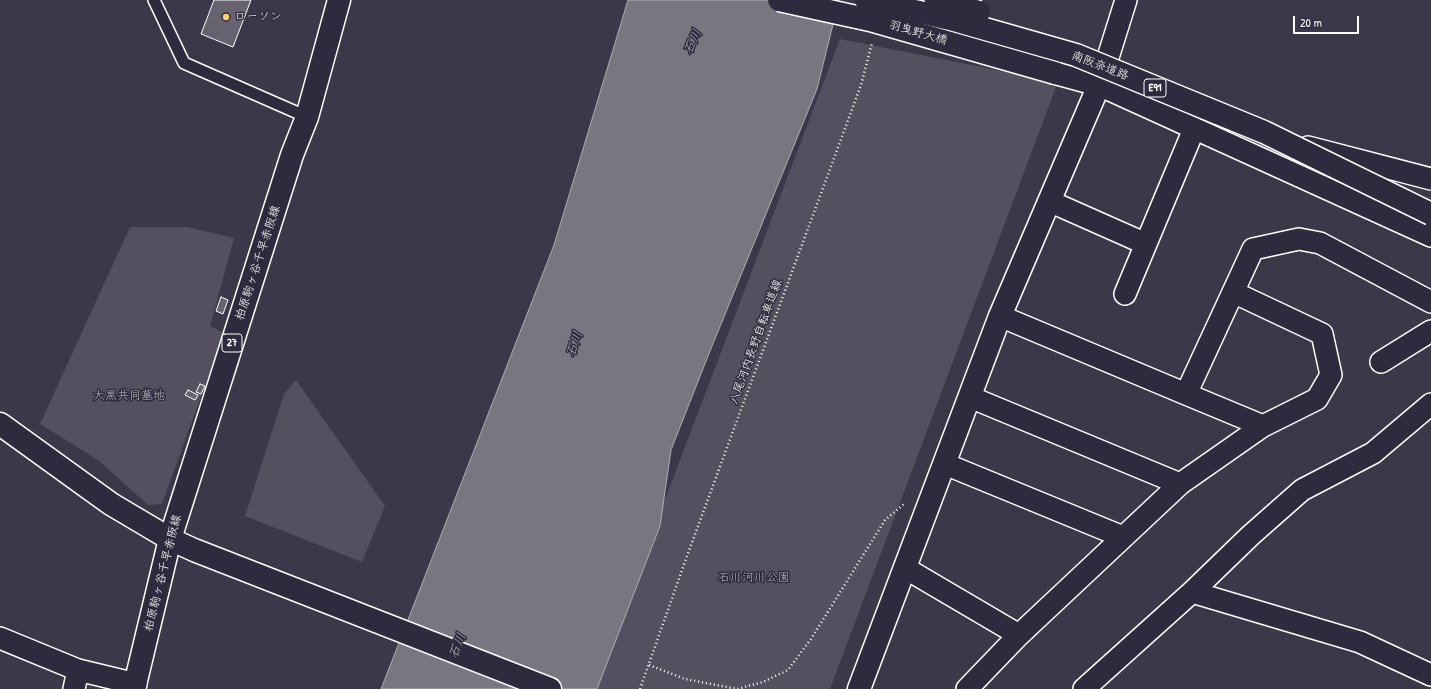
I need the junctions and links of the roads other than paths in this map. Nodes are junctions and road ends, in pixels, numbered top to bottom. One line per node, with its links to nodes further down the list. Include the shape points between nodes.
1 (154, 0): 8 (lane, via 184,63)
2 (340, 0): 8 (main road, 柏原駒ヶ谷千早赤阪線 / 27)
3 (779, 0): 7 (main road, 羽曳野大橋, bridge, via 870,20)
4 (866, 0): 13 (main road, 南阪奈道路 / E91, bridge, via 950,19 1076,55 1264,132)
5 (936, 0): 11 (main road, 南阪奈道路 / E91, bridge, via 1095,49 1267,119)
6 (1126, 0): 7 (street)
7 (1099, 85): 9 (street); 10 (street, via 1131,91 1216,124); 12 (main road)
8 (307, 117): 30 (main road, 柏原駒ヶ谷千早赤阪線 / 27, via 292,155)
9 (1194, 129): 14 (street); 15 (street)
10 (1431, 180)
11 (1431, 200)
12 (1049, 201): 15 (street); 19 (main road)
13 (1431, 214)
14 (1431, 236)
15 (1146, 244): 17 (street)
16 (1233, 292): 18 (street, via 1252,249 1299,238 1320,244); 22 (street); 26 (street, via 1322,334 1331,375 1317,399)
17 (1125, 294)
18 (1431, 302)
19 (1000, 316): 22 (street); 23 (main road)
20 (1431, 331): 21 (street)
21 (1381, 362)
22 (1186, 394): 26 (street)
23 (970, 396): 27 (main road); 28 (street)
24 (1431, 404): 32 (street, via 1373,453 1302,490)
25 (0, 424): 30 (main road, via 111,504)
26 (1263, 426): 28 (street)
27 (944, 464): 29 (street); 31 (main road)
28 (1180, 484): 29 (street)
29 (1124, 537): 33 (street)
30 (170, 539): 37 (main road, 柏原駒ヶ谷千早赤阪線 / 27); 38 (main road)
31 (905, 568): 33 (street); 39 (main road)
32 (1192, 592): 35 (street, via 1360,642); 41 (street)
33 (1019, 635): 40 (street)
34 (0, 638): 36 (street)
35 (1431, 675)
36 (76, 680): 37 (street)
37 (135, 686)
38 (550, 689)
39 (859, 689)
40 (966, 689)
41 (1084, 689)

